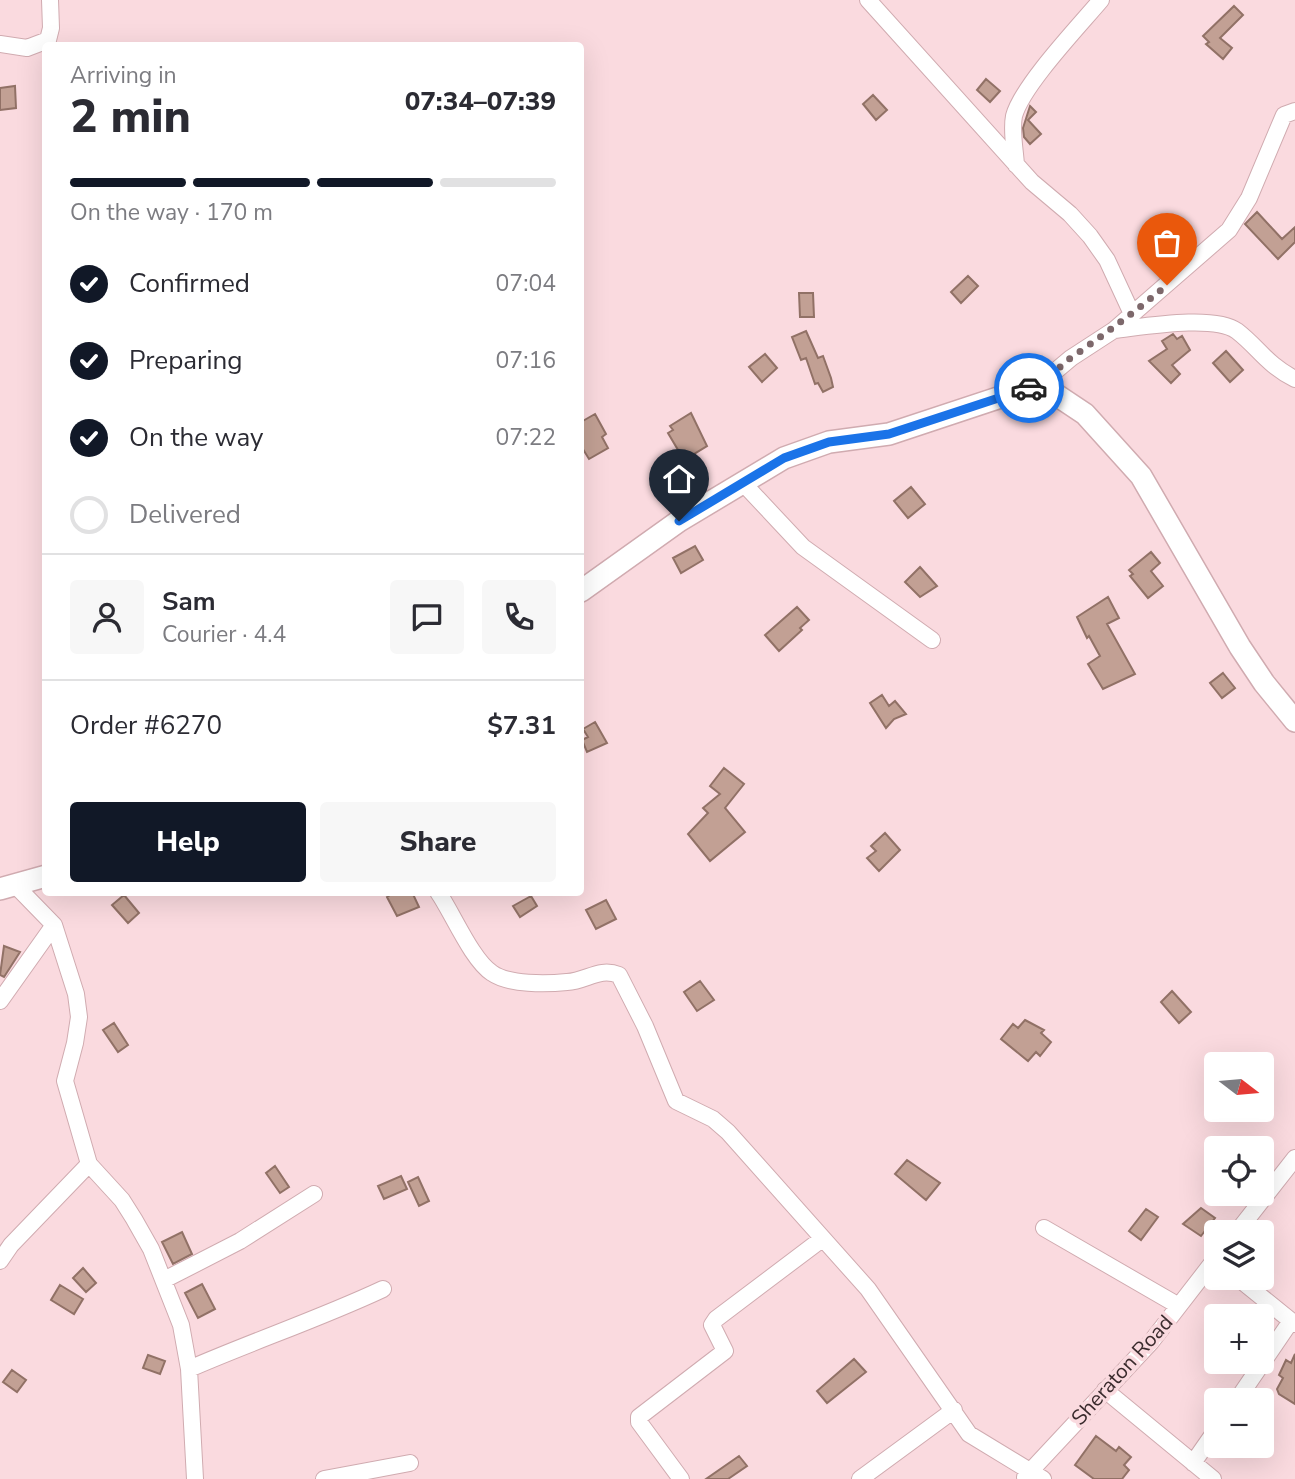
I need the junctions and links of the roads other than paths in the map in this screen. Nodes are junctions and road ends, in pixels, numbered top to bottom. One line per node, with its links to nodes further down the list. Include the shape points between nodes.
1 (50, 0): 5 (street, via 51,29)
2 (868, 0): 8 (street)
3 (1101, 0): 8 (street, via 1017,108 1013,132)
4 (42, 42): 6 (street, via 27,48)
5 (43, 42)
6 (0, 44)
7 (1295, 111): 9 (street, via 1284,115 1249,198 1229,230)
8 (1016, 164): 9 (street, via 1090,236 1107,260)
9 (1132, 314): 10 (street)
10 (1114, 330): 11 (street, via 1181,324 1225,326 1237,331 1264,360); 12 (street)
11 (1295, 379)
12 (1040, 384): 13 (street, via 889,434 829,442 784,458); 16 (street, via 1085,414 1141,476 1240,647)
13 (743, 483): 14 (street, via 679,521); 15 (street, via 803,547)
14 (584, 589)
15 (932, 640)
16 (1295, 721)
17 (42, 877): 18 (street)
18 (8, 887): 20 (street)
19 (440, 896): 27 (street, via 481,961 503,979 569,982 607,970 619,975 676,1101 728,1132)
20 (54, 925): 21 (street); 23 (street, via 76,994 79,1017 65,1081)
21 (0, 1001)
22 (1295, 1158): 25 (street)
23 (89, 1164): 28 (street); 30 (street, via 122,1200)
24 (314, 1194): 30 (street, via 240,1241)
25 (1246, 1220)
26 (1044, 1228): 33 (street)
27 (822, 1239): 38 (street, via 868,1289); 45 (street, via 716,1319 712,1325 724,1351 639,1417)
28 (0, 1261)
29 (1204, 1274): 33 (street, Sheraton Road)
30 (164, 1279): 35 (street, via 181,1325)
31 (383, 1289): 35 (street)
32 (1253, 1290): 34 (street)
33 (1179, 1306): 37 (street, Sheraton Road)
34 (1293, 1322): 36 (street)
35 (189, 1369): 43 (street)
36 (1246, 1388)
37 (1105, 1390): 40 (street); 42 (street, Sheraton Road)
38 (954, 1410): 42 (street, via 969,1434); 46 (street)
39 (1204, 1447): 40 (street)
40 (1193, 1462): 47 (street)
41 (410, 1463): 44 (street)
42 (1032, 1476)
43 (195, 1479)
44 (324, 1479)
45 (681, 1479)
46 (860, 1479)
47 (1213, 1479)

